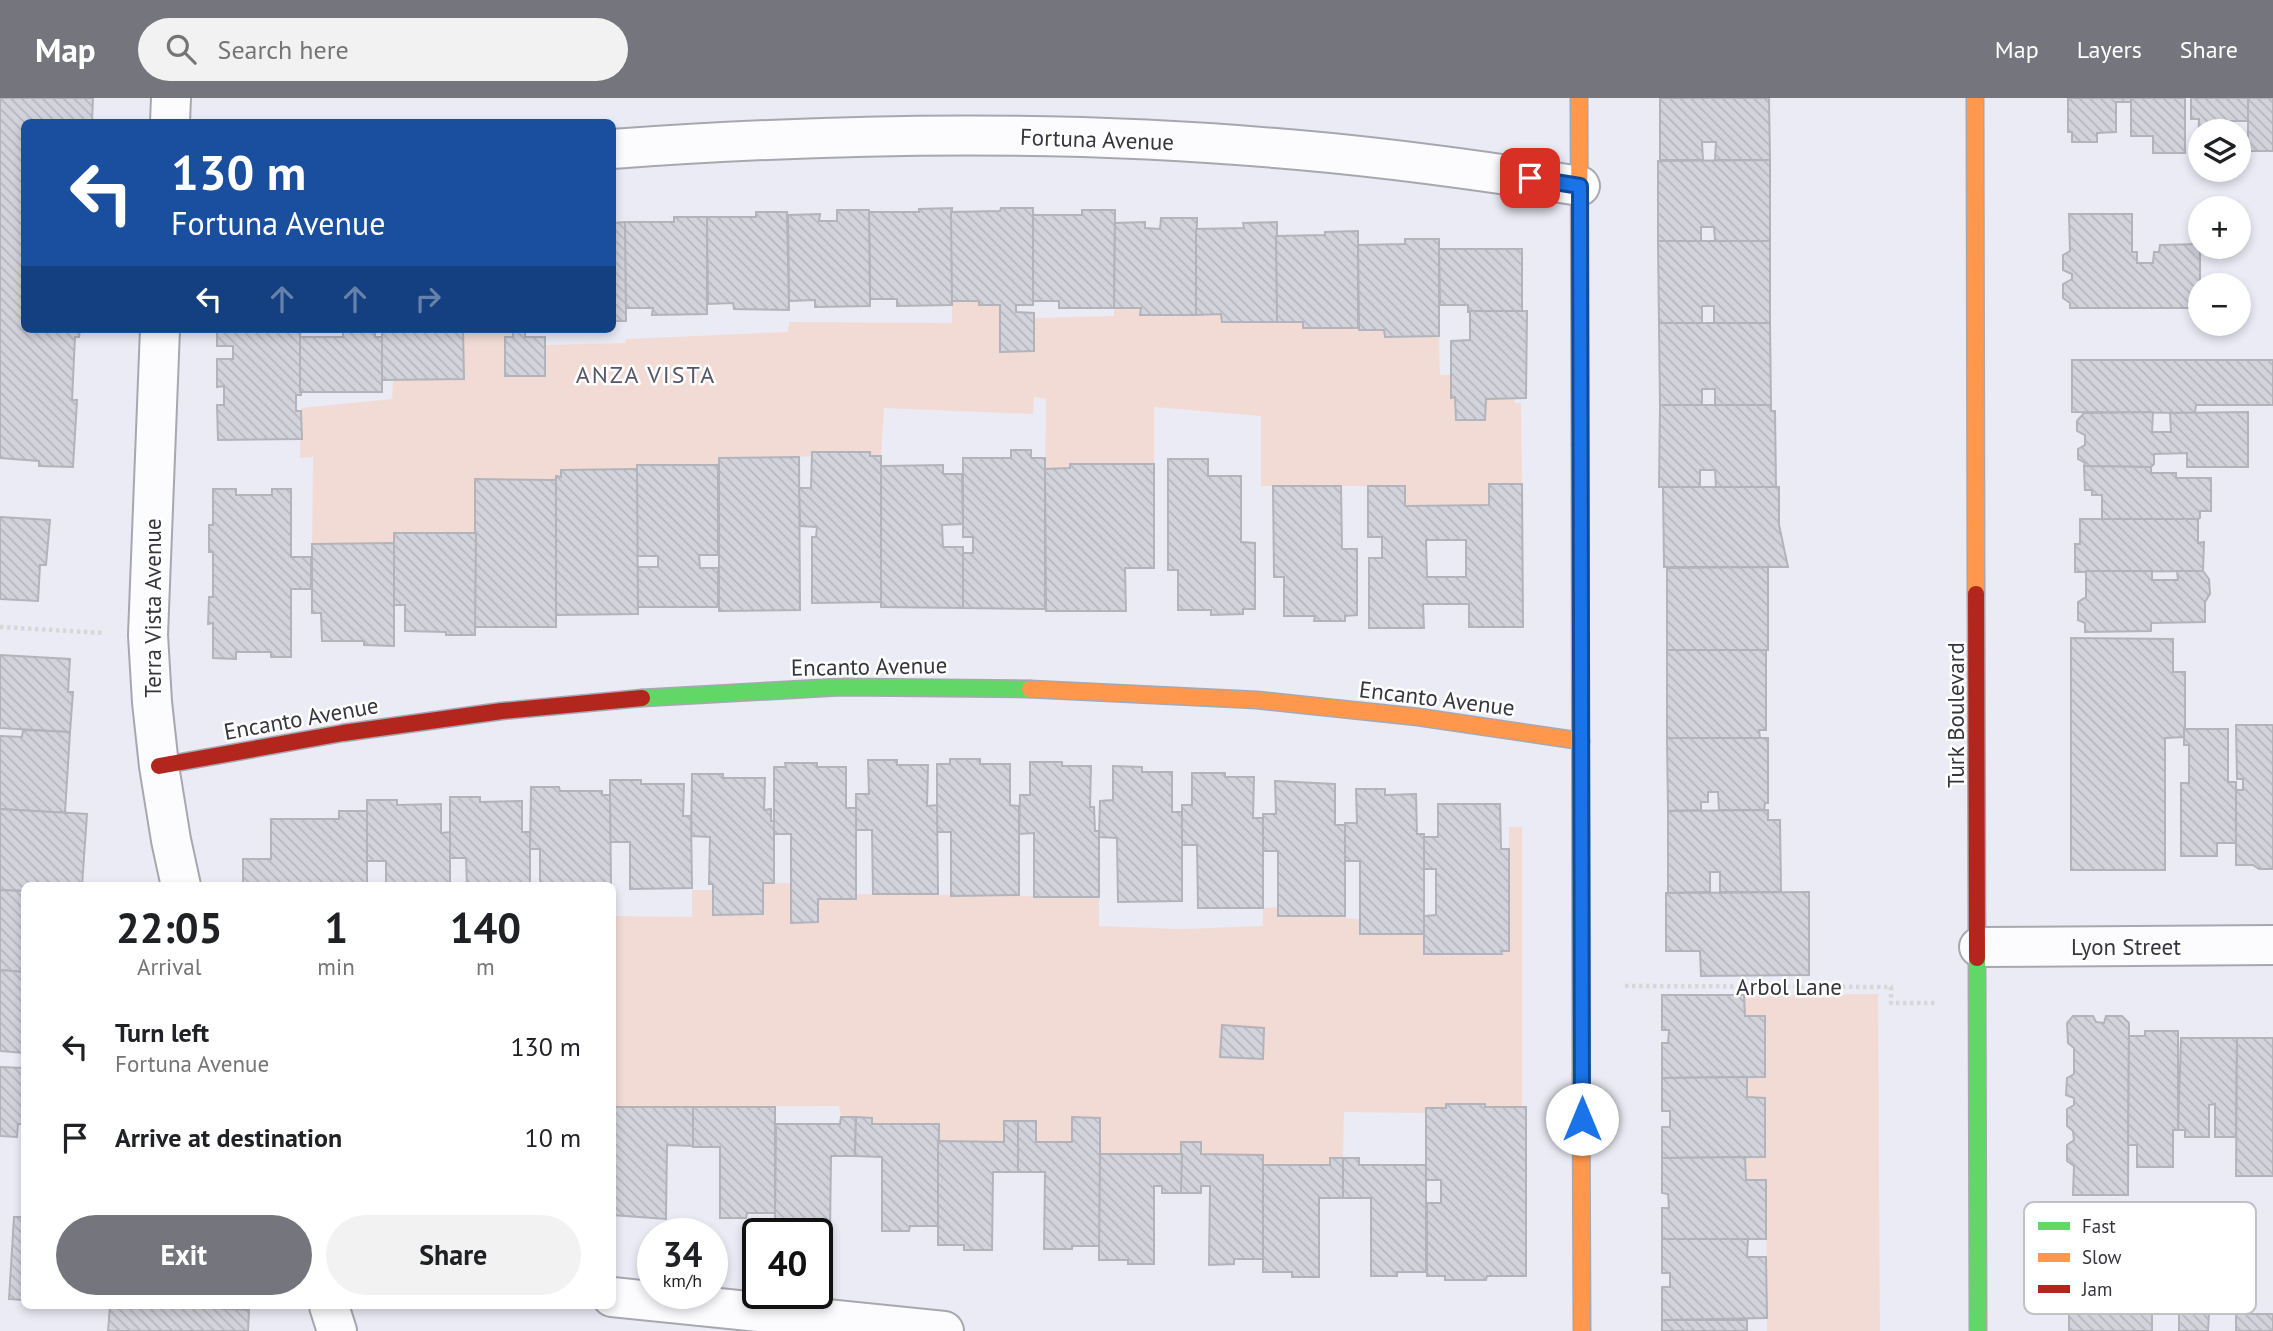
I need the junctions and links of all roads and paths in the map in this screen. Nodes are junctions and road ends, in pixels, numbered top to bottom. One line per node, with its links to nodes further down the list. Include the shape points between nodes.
1 (171, 98): 4 (street)
2 (1579, 98): 6 (street)
3 (1975, 98): 14 (street, Turk Boulevard)
4 (170, 119)
5 (616, 149): 6 (street, Fortuna Avenue, via 865,137 1110,138 1416,162)
6 (1580, 186): 10 (street)
7 (160, 333): 9 (street, Terra Vista Avenue)
8 (0, 627): 9 (path)
9 (148, 635): 11 (street, Terra Vista Avenue)
10 (1581, 741): 11 (street, Encanto Avenue, via 1257,700 1013,688 841,687 660,696 502,711); 15 (street)
11 (159, 766): 12 (street, Terra Vista Avenue)
12 (180, 882)
13 (2273, 945): 14 (street, Lyon Street)
14 (1979, 947): 16 (street, Turk Boulevard)
15 (1582, 986): 16 (path, Arbol Lane, via 1891,987 1891,1003); 21 (street)
16 (1979, 1003): 22 (street, Turk Boulevard)
17 (616, 1297): 20 (street)
18 (330, 1309): 19 (street)
19 (337, 1331)
20 (944, 1331)
21 (1582, 1331)
22 (1978, 1331)

